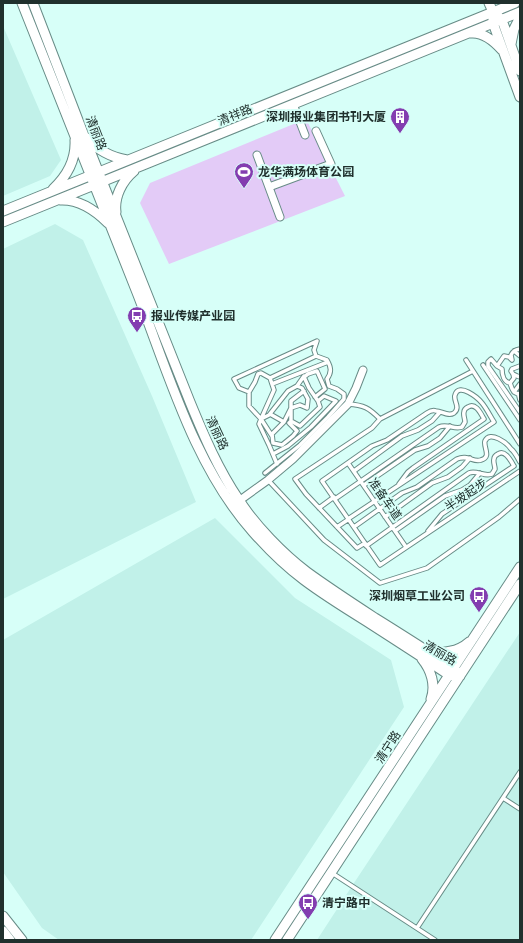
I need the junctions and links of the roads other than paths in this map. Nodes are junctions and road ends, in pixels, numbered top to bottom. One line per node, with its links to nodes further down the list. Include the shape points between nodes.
1 (22, 3): 15 (street, 清丽路)
2 (33, 3): 15 (street, 清丽路)
3 (515, 3): 4 (street, 清祥路)
4 (491, 7): 7 (street); 18 (street, 清祥路)
5 (520, 12): 7 (street, 清祥路)
6 (520, 18): 9 (street, via 514,29)
7 (497, 21): 8 (street, 清祥路); 9 (street); 10 (street)
8 (469, 33): 10 (street, via 486,36); 13 (street, 清祥路)
9 (511, 45): 11 (street)
10 (504, 53): 12 (street)
11 (520, 71)
12 (520, 97)
13 (293, 104): 16 (street); 19 (street, 清祥路)
14 (316, 131): 22 (street, via 331,164)
15 (79, 135): 18 (street, via 106,154); 20 (street, 清丽路); 23 (street, via 70,167)
16 (305, 136)
17 (257, 155): 22 (street)
18 (127, 160): 20 (street, 清祥路)
19 (138, 167): 21 (street, 清祥路); 27 (street, via 120,189 116,199)
20 (95, 174): 21 (street, 清丽路); 23 (street, 清祥路)
21 (98, 183): 24 (street, 清祥路); 27 (street, 清丽路); 29 (street, 清丽路)
22 (269, 186): 26 (street)
23 (50, 192): 25 (street, 清祥路)
24 (57, 200): 28 (street, 清祥路); 29 (street, via 66,199 84,205)
25 (3, 211)
26 (280, 217)
27 (116, 218): 88 (street, 清丽路, via 207,444)
28 (3, 222)
29 (111, 225): 88 (street, 清丽路, via 195,440 216,482)
30 (520, 349): 31 (lane)
31 (514, 351): 33 (lane); 37 (lane, via 511,355 512,360 504,356)
32 (316, 356): 35 (lane); 45 (lane); 53 (lane, via 314,350 317,341 234,379 239,388)
33 (520, 356)
34 (466, 360): 40 (lane)
35 (328, 362): 41 (lane); 50 (lane, via 331,374 327,379)
36 (483, 365): 66 (lane)
37 (497, 366): 46 (lane, via 502,369 504,379); 62 (lane, via 491,359 488,362 488,366)
38 (520, 366): 42 (lane, via 512,369)
39 (363, 370): 59 (street)
40 (473, 371): 65 (lane); 71 (lane)
41 (302, 372): 43 (lane); 47 (lane)
42 (513, 374): 44 (lane); 46 (lane, via 514,378)
43 (304, 377): 49 (lane); 51 (lane, via 317,371); 56 (lane)
44 (520, 377)
45 (270, 378): 47 (lane); 53 (lane, via 262,373 258,374)
46 (510, 383): 54 (lane)
47 (272, 384): 64 (lane, via 274,390)
48 (520, 384): 54 (lane)
49 (297, 386): 52 (lane); 63 (lane, via 288,391)
50 (329, 386): 51 (lane); 76 (lane, via 344,394 344,399 328,418)
51 (326, 389): 56 (lane)
52 (304, 391): 60 (lane, via 291,401); 60 (lane, via 308,399 307,408 300,405)
53 (249, 392): 64 (lane, via 249,406)
54 (514, 392): 55 (lane)
55 (520, 393): 57 (lane)
56 (315, 398): 58 (lane)
57 (520, 400)
58 (318, 402): 67 (lane, via 320,407 300,426); 72 (lane, via 324,396 336,401 311,427 288,446)
59 (348, 404): 65 (lane, via 360,404); 80 (street, via 293,459)
60 (291, 408): 67 (lane); 68 (lane)
61 (440, 412): 75 (lane, via 436,410 427,413); 77 (lane, via 418,430 402,436); 83 (lane, via 455,412 455,395 463,390 482,403 494,422)
62 (520, 412)
63 (270, 414): 64 (lane); 68 (lane)
64 (262, 419): 70 (lane); 72 (lane, via 259,424)
65 (380, 419): 89 (lane, via 372,428 295,479)
66 (520, 420)
67 (291, 421): 70 (lane, via 289,422 297,431 282,445 273,443)
68 (284, 422): 70 (lane)
69 (450, 426): 81 (lane, via 442,425); 82 (lane, via 432,444 415,450); 83 (lane, via 459,428 464,425 464,411 469,406 479,410 484,419 412,468)
70 (272, 436)
71 (520, 444)
72 (273, 454): 76 (lane)
73 (470, 458): 74 (lane, via 478,461 487,456 485,442 490,437 497,438 512,449); 90 (lane, via 457,460); 91 (lane, via 448,477 432,483)
74 (520, 462)
75 (348, 463): 77 (lane, 准备车道); 85 (lane, via 322,481)
76 (277, 464): 80 (lane)
77 (354, 471): 81 (lane, 准备车道)
78 (520, 471): 97 (lane, 半坡起步)
79 (480, 473): 84 (lane, via 472,472); 84 (lane, via 462,490); 97 (lane, 半坡起步, via 489,475 494,472 494,457 502,452 514,466 442,514)
80 (267, 476): 86 (lane, via 324,540 380,582 427,568); 88 (street)
81 (361, 481): 82 (lane, 准备车道); 85 (lane)
82 (364, 485): 87 (lane, 准备车道)
83 (396, 487): 87 (lane)
84 (443, 494): 94 (lane); 96 (lane)
85 (334, 498): 89 (lane); 92 (lane)
86 (520, 499)
87 (375, 502): 90 (lane, 准备车道); 92 (lane)
88 (236, 503): 103 (street, 清丽路, via 252,532 303,579)
89 (319, 508): 95 (lane)
90 (380, 509): 91 (lane, 准备车道); 93 (lane)
91 (385, 517): 94 (lane, 准备车道)
92 (348, 519): 93 (lane); 95 (lane)
93 (354, 527): 98 (lane)
94 (392, 527): 96 (lane, 准备车道); 98 (lane)
95 (337, 528): 98 (lane, via 357,548)
96 (395, 531): 99 (lane, 准备车道)
97 (426, 534): 99 (lane, 半坡起步)
98 (366, 544): 99 (lane, 半坡起步, via 380,565)
99 (406, 547)
100 (520, 567): 102 (street, 清宁路)
101 (520, 584): 105 (street, 清宁路)
102 (473, 638): 103 (street, via 465,645 449,651); 104 (street, 清宁路)
103 (419, 651): 104 (street, 清丽路); 106 (street, via 431,674 433,685 433,695)
104 (452, 671): 105 (street, 清丽路); 106 (street, 清宁路)
105 (460, 676): 111 (street, 清宁路)
106 (428, 707): 110 (street, 清宁路)
107 (520, 772): 108 (lane)
108 (503, 798): 109 (lane); 113 (lane)
109 (520, 809)
110 (323, 867): 111 (lane); 117 (street, 清宁路)
111 (331, 873): 113 (lane); 118 (street, 清宁路)
112 (3, 916): 116 (street)
113 (417, 928): 119 (lane)
114 (3, 931): 115 (street)
115 (10, 940)
116 (22, 940)
117 (275, 940)
118 (287, 940)
119 (435, 940)

